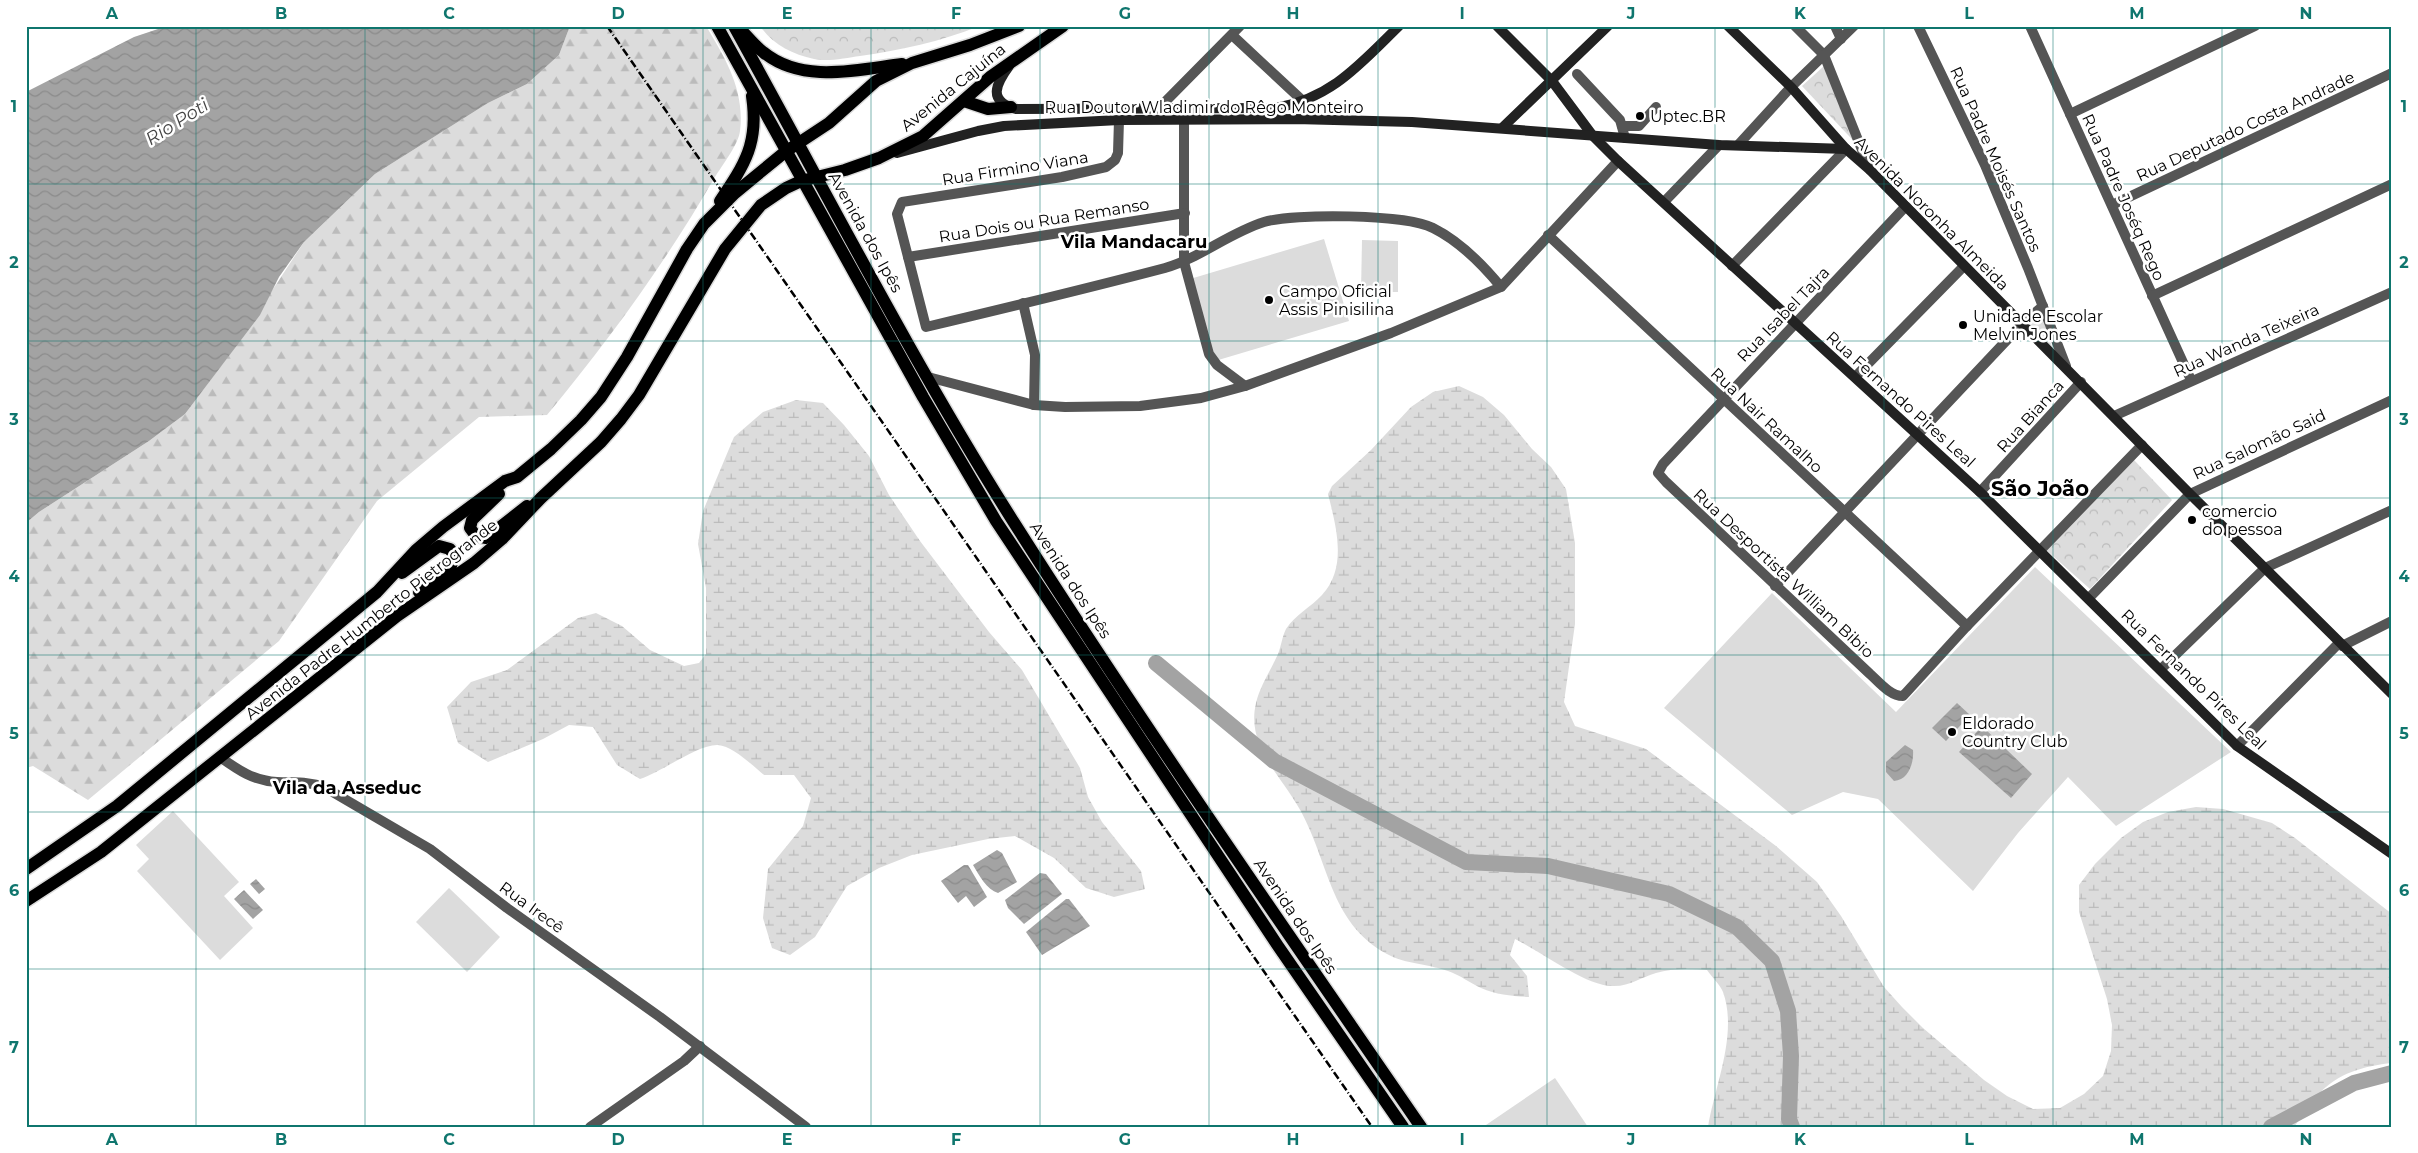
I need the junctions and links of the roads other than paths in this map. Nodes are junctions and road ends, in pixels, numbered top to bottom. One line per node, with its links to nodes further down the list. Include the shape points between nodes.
1 (717, 26): 25 (main road, Avenida dos Ipês)
2 (734, 26): 41 (main road, Avenida dos Ipês)
3 (738, 26): 21 (main road, via 764,53 799,70 842,72)
4 (1019, 26): 21 (main road, Avenida Cajuína)
5 (1062, 26): 20 (main road, Avenida Cajuína)
6 (1240, 26): 17 (street)
7 (1399, 26): 28 (main road, via 1334,86)
8 (1497, 26): 24 (main road, Rua Fernando Pires Leal)
9 (1608, 26): 24 (main road)
10 (1728, 26): 26 (main road, Avenida Noronha Almeida)
11 (1795, 26): 19 (street)
12 (1835, 26): 18 (street)
13 (1854, 26): 18 (street)
14 (1918, 26): 66 (street, Rua Padre Moisés Santos, via 1964,118)
15 (2030, 26): 33 (street, Rua Padre Joséq Rego)
16 (2255, 26): 33 (street)
17 (1232, 35): 28 (street); 29 (street)
18 (1841, 39): 19 (street)
19 (1824, 55): 26 (street); 48 (street)
20 (1016, 57): 27 (main road, Avenida Cajuína); 31 (main road, via 996,88 999,100)
21 (912, 63): 41 (main road, Avenida Cajuína, via 876,82 829,123)
22 (2392, 73): 53 (street, Rua Deputado Costa Andrade)
23 (1577, 74): 37 (street)
24 (1552, 81): 38 (main road); 39 (main road, Rua Fernando Pires Leal)
25 (751, 86): 45 (main road, Avenida dos Ipês); 56 (main road, via 755,117 749,154)
26 (1791, 87): 43 (street); 44 (main road, Avenida Noronha Almeida)
27 (964, 101): 31 (main road, via 988,109); 46 (main road, Avenida Cajuína, via 922,136)
28 (1304, 102): 29 (main road, via 1276,108)
29 (1160, 107): 32 (main road)
30 (1656, 107): 37 (street, via 1639,126)
31 (1011, 108): 32 (main road)
32 (1108, 108): 34 (main road)
33 (2070, 114): 53 (street, Rua Padre Joséq Rego)
34 (1108, 120): 35 (main road, Rua Doutor Wladimir do Rêgo Monteiro); 46 (main road, Rua Doutor Wladimir do Rêgo Monteiro, via 1004,126)
35 (1119, 120): 36 (main road, Rua Doutor Wladimir do Rêgo Monteiro); 58 (street, Rua Firmino Viana, via 1118,153 1106,168 906,200 899,205 897,214)
36 (1184, 120): 38 (main road, Rua Doutor Wladimir do Rêgo Monteiro, via 1295,119); 55 (street)
37 (1622, 126): 40 (street)
38 (1502, 127): 39 (main road, Rua Doutor Wladimir do Rêgo Monteiro)
39 (1593, 136): 40 (main road, Rua Doutor Wladimir do Rêgo Monteiro); 47 (main road, Rua Fernando Pires Leal)
40 (1625, 138): 42 (main road, Rua Doutor Wladimir do Rêgo Monteiro)
41 (799, 143): 45 (main road, Avenida Cajuína); 49 (main road, Avenida dos Ipês)
42 (1719, 145): 43 (main road, Rua Doutor Wladimir do Rêgo Monteiro); 52 (street)
43 (1738, 145): 44 (main road, Rua Doutor Wladimir do Rêgo Monteiro)
44 (1846, 149): 48 (main road, Avenida Noronha Almeida); 60 (street)
45 (785, 152): 49 (main road); 50 (main road, Avenida dos Ipês); 56 (main road, Avenida Padre Humberto Pietrogrande)
46 (880, 158): 49 (main road, Avenida Cajuína)
47 (1618, 161): 52 (main road, Rua Fernando Pires Leal); 57 (street)
48 (1870, 170): 54 (main road, Avenida Noronha Almeida)
49 (817, 176): 50 (main road, Avenida Cajuína); 70 (main road, Avenida dos Ipês, via 833,211)
50 (801, 181): 85 (main road, Avenida Padre Humberto Pietrogrande, via 761,205 734,236 639,395 601,442); 99 (main road, Avenida dos Ipês, via 970,480)
51 (2392, 184): 64 (street)
52 (1664, 202): 60 (main road, Rua Fernando Pires Leal)
53 (2112, 205): 64 (street, Rua Padre Joséq Rego)
54 (1905, 207): 61 (main road, Avenida Noronha Almeida); 67 (street, Rua Isabel Tajra)
55 (1185, 213): 58 (street, Rua Dois ou Rua Remanso); 59 (street)
56 (704, 224): 82 (main road, Avenida Padre Humberto Pietrogrande, via 601,397 551,449)
57 (1548, 235): 62 (street); 75 (street, Rua Nair Ramalho)
58 (908, 257): 65 (street, via 926,326)
59 (1184, 262): 62 (street, via 1248,228 1276,219 1310,216 1408,220 1428,225 1450,238); 65 (street); 74 (street, via 1209,354 1217,365)
60 (1732, 266): 67 (main road, Rua Fernando Pires Leal)
61 (1964, 266): 68 (main road, Avenida Noronha Almeida); 71 (street)
62 (1501, 288): 74 (street, via 1391,334)
63 (2392, 292): 72 (street, Rua Wanda Teixeira)
64 (2152, 296): 72 (street, Rua Padre Joséq Rego)
65 (1023, 303): 77 (street, via 1035,355)
66 (2043, 306): 68 (street); 69 (street, Rua Padre Moisés Santos)
67 (1795, 324): 71 (main road, Rua Fernando Pires Leal); 75 (street, Rua Isabel Tajra)
68 (2022, 324): 69 (main road, Avenida Noronha Almeida); 79 (street)
69 (2066, 366): 73 (main road, Avenida Noronha Almeida)
70 (928, 377): 77 (street); 98 (main road, Avenida dos Ipês, via 1012,520)
71 (1855, 377): 79 (main road, Rua Fernando Pires Leal)
72 (2191, 380): 78 (street, Rua Wanda Teixeira)
73 (2081, 382): 78 (main road, Avenida Noronha Almeida); 83 (street, Rua Bianca)
74 (1245, 386): 77 (street, via 1201,398 1140,406)
75 (1723, 398): 81 (street, Rua Isabel Tajra); 87 (street, Rua Nair Ramalho)
76 (2392, 400): 84 (street, Rua Salomão Said)
77 (1034, 405)
78 (2114, 416): 80 (main road, Avenida Noronha Almeida)
79 (1918, 434): 83 (main road, Rua Fernando Pires Leal); 87 (street)
80 (2142, 445): 84 (main road, Avenida Noronha Almeida); 88 (street)
81 (1662, 464): 90 (street, Rua Desportista William Bibio, via 1658,470 1660,476)
82 (517, 477): 85 (main road, via 472,520 470,528 476,536 485,538); 91 (main road, Avenida Padre Humberto Pietrogrande, via 506,481 443,527 416,550)
83 (1980, 492): 88 (main road, Rua Fernando Pires Leal)
84 (2190, 494): 89 (main road, Avenida Noronha Almeida); 92 (street, Rua Salomão Said)
85 (541, 498): 93 (main road, Avenida Padre Humberto Pietrogrande, via 474,563)
86 (2392, 510): 89 (street)
87 (1844, 513): 90 (street); 95 (street, Rua Nair Ramalho)
88 (2040, 551): 92 (main road, Rua Fernando Pires Leal); 95 (street)
89 (2265, 568): 96 (main road, Avenida Noronha Almeida); 97 (street)
90 (1775, 586): 95 (street, Rua Desportista William Bibio, via 1889,691 1903,696)
91 (377, 592): 93 (main road, via 436,548 450,549 454,556 451,566); 106 (main road, Avenida Padre Humberto Pietrogrande, via 117,806)
92 (2089, 598): 97 (main road, Rua Fernando Pires Leal)
93 (397, 616): 104 (main road, Avenida Padre Humberto Pietrogrande)
94 (2392, 621): 96 (street)
95 (1967, 626)
96 (2341, 644): 100 (main road, Avenida Noronha Almeida); 103 (street)
97 (2161, 669): 103 (main road, Rua Fernando Pires Leal)
98 (1116, 678): 99 (main road, via 1112,685); 101 (main road, Avenida dos Ipês)
99 (1105, 687): 102 (main road, Avenida dos Ipês)
100 (2392, 694)
101 (1133, 704): 102 (main road, via 1125,705); 107 (main road, Avenida dos Ipês)
102 (1121, 712): 109 (main road, Avenida dos Ipês)
103 (2237, 746): 105 (main road, Rua Fernando Pires Leal)
104 (220, 757): 108 (main road, Avenida Padre Humberto Pietrogrande, via 101,852); 112 (street, Rua Irecê, via 252,777 324,787 402,831)
105 (2392, 854)
106 (26, 869)
107 (1264, 898): 109 (main road, via 1261,904); 110 (main road, Avenida dos Ipês)
108 (26, 901)
109 (1252, 907): 111 (main road, Avenida dos Ipês)
110 (1285, 930): 111 (main road, via 1276,926 1272,928); 116 (main road, Avenida dos Ipês)
111 (1271, 936): 115 (main road, Avenida dos Ipês)
112 (700, 1046): 113 (street, via 684,1061); 114 (street, Rua Irecê)
113 (590, 1127)
114 (806, 1127)
115 (1403, 1127)
116 (1421, 1127)

